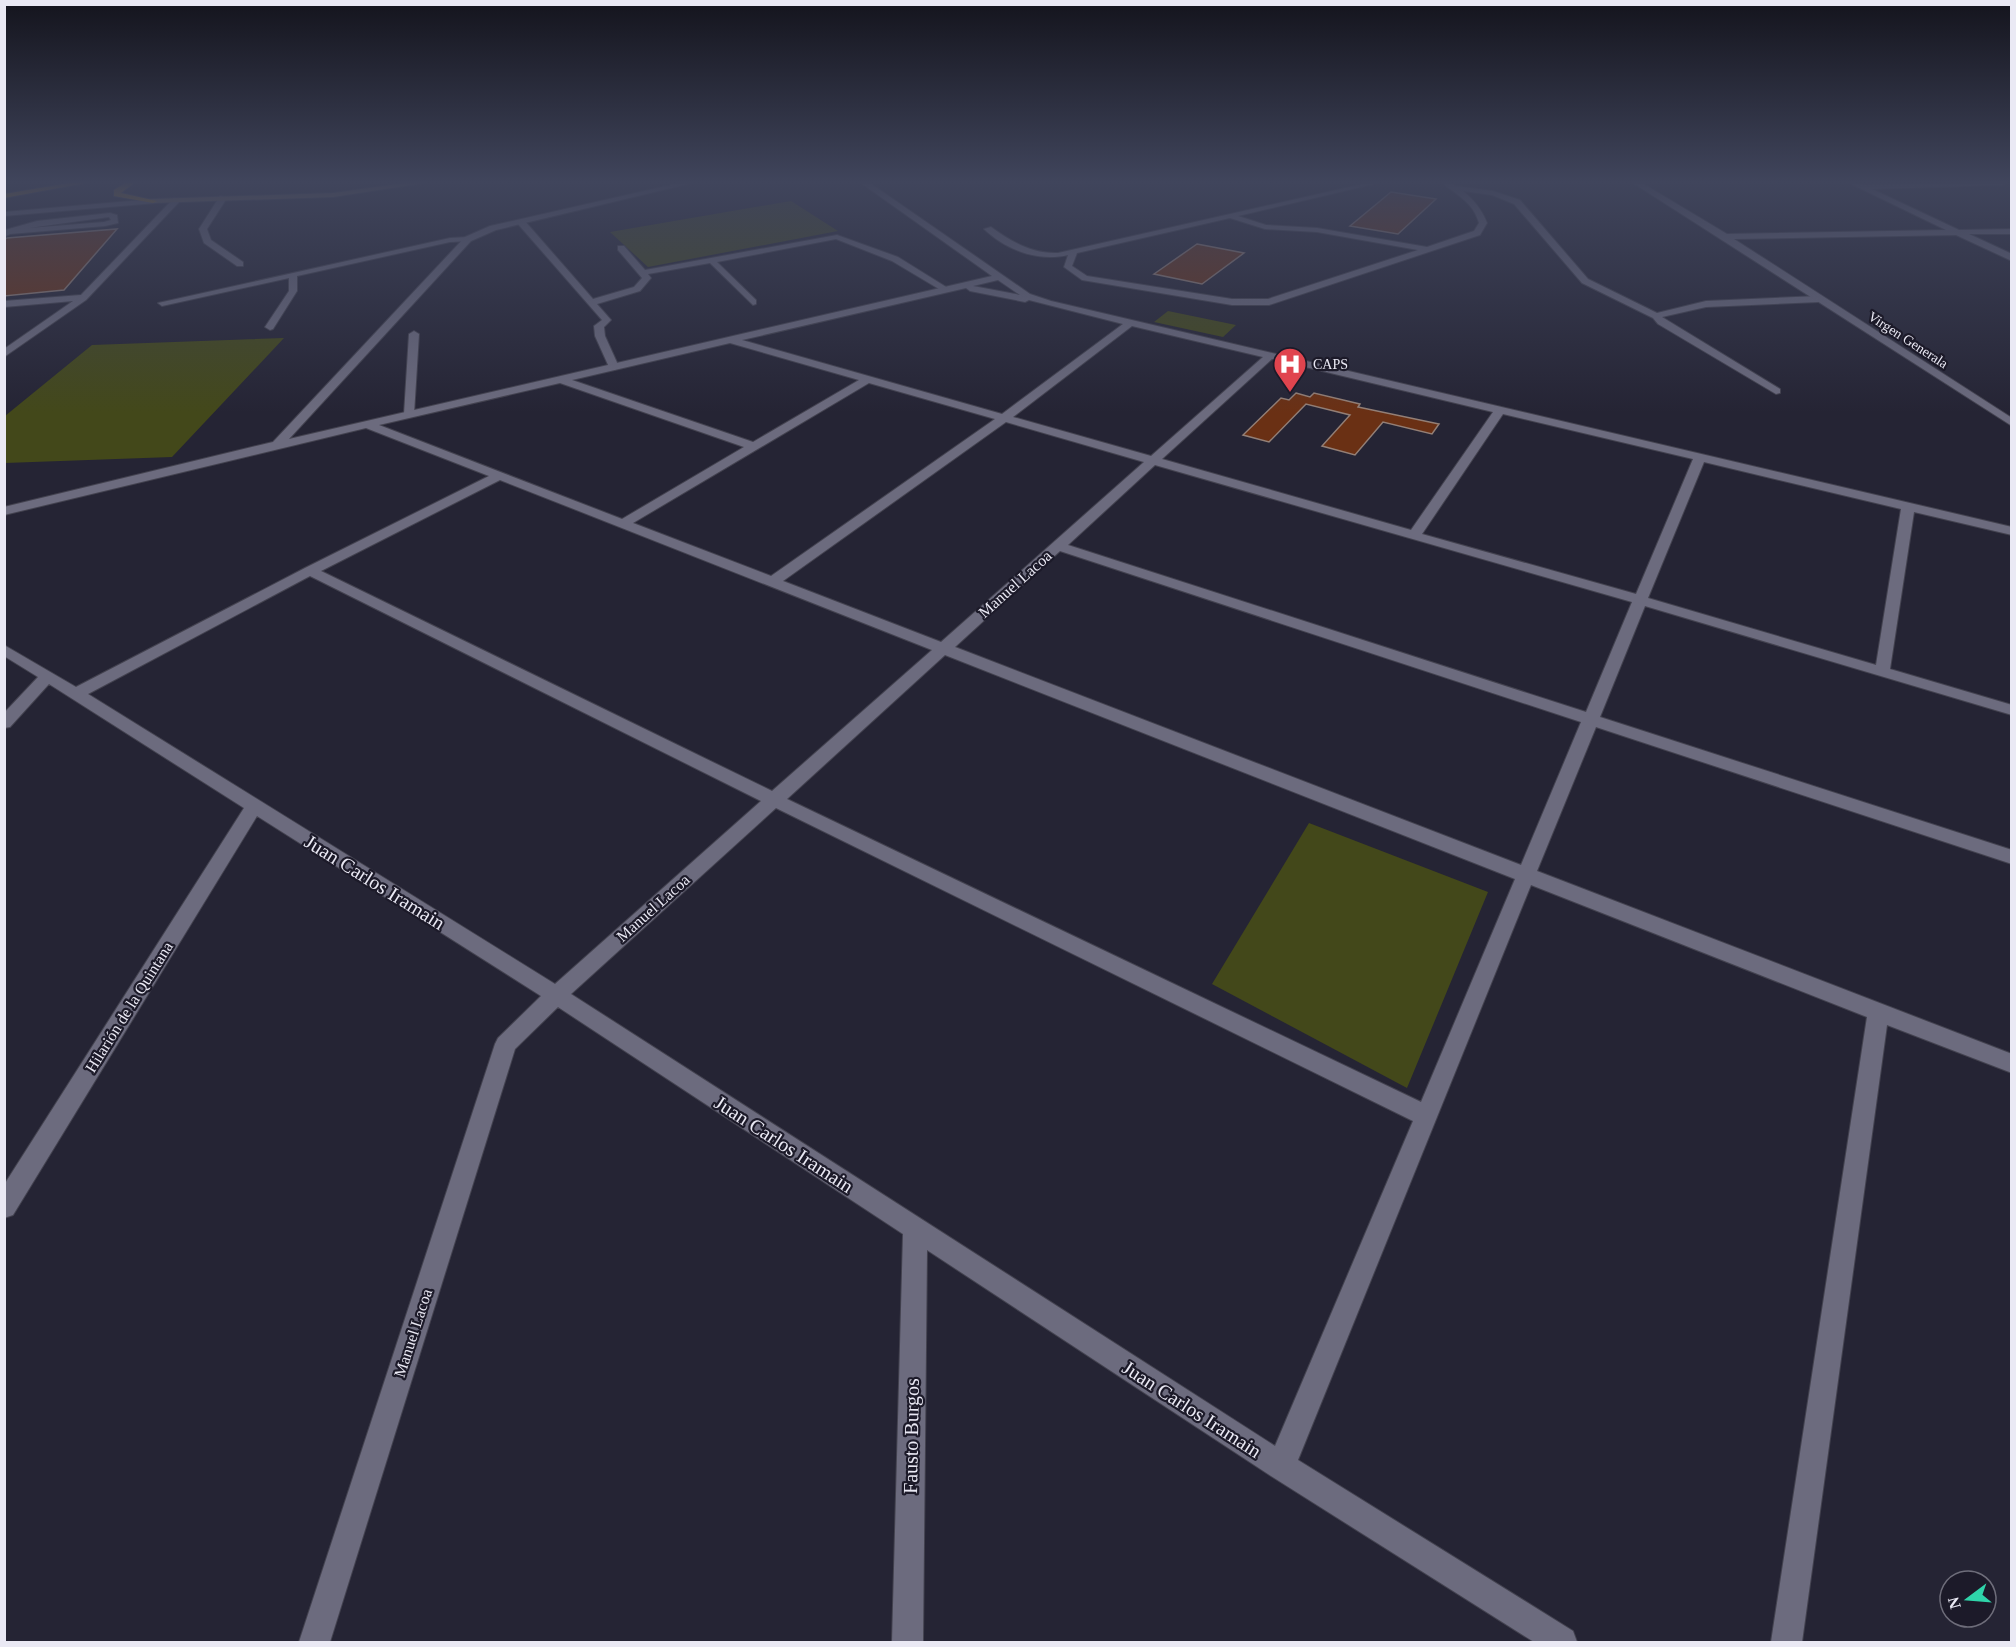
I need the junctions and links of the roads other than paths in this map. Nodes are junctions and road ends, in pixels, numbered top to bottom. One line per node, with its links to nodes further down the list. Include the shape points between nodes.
1 (118, 260): 21 (lane)
2 (234, 260): 15 (lane)
3 (358, 260): 17 (lane)
4 (449, 260): 44 (street)
5 (554, 260): 25 (lane)
6 (631, 260): 16 (lane)
7 (718, 260): 14 (lane)
8 (896, 260): 20 (lane)
9 (975, 260): 18 (street)
10 (1070, 260): 11 (lane, via 1068,267 1085,278 1253,303 1269,302)
11 (1395, 260)
12 (1567, 260): 28 (lane, via 1585,281)
13 (1760, 260): 22 (street, Virgen Generala)
14 (712, 261): 16 (lane); 23 (lane)
15 (240, 264)
16 (643, 273): 25 (lane, via 647,278 637,289)
17 (293, 274): 24 (lane); 30 (lane, via 293,291)
18 (1000, 277): 19 (street); 26 (street, via 1027,296)
19 (962, 286): 20 (street); 26 (street)
20 (947, 290): 32 (street)
21 (82, 297): 27 (lane); 33 (lane)
22 (1819, 299): 28 (lane, via 1706,304); 42 (street, Virgen Generala)
23 (753, 302)
24 (162, 303)
25 (591, 303): 35 (lane, via 607,320 599,326 600,336)
26 (1047, 303): 29 (street)
27 (4, 304)
28 (1656, 316): 38 (lane)
29 (1131, 322): 34 (street); 41 (street)
30 (270, 327)
31 (414, 334): 40 (lane)
32 (731, 340): 35 (street); 37 (street)
33 (4, 354)
34 (1270, 355): 39 (street); 47 (street, Manuel Lacoa)
35 (614, 367): 36 (street)
36 (560, 379): 40 (street); 45 (street)
37 (868, 379): 41 (street); 45 (street)
38 (1776, 391)
39 (1500, 410): 46 (street); 53 (street)
40 (409, 414): 43 (street)
41 (1004, 418): 47 (street); 56 (street)
42 (2012, 423)
43 (366, 424): 44 (street); 48 (street)
44 (277, 445): 50 (street)
45 (753, 446): 51 (street)
46 (1700, 456): 49 (street); 57 (street)
47 (1153, 461): 53 (street); 54 (street, Manuel Lacoa)
48 (499, 476): 51 (street); 55 (street)
49 (1908, 507): 52 (street); 60 (street)
50 (4, 511)
51 (622, 524): 56 (street)
52 (2012, 531)
53 (1414, 536): 57 (street)
54 (1058, 546): 59 (street, Manuel Lacoa); 64 (street)
55 (310, 571): 62 (street); 66 (street)
56 (772, 582): 59 (street)
57 (1640, 600): 60 (street); 64 (street)
58 (4, 649): 61 (street, Juan Carlos Iramain)
59 (944, 649): 66 (street, Manuel Lacoa); 69 (street)
60 (1882, 673): 63 (street)
61 (48, 676): 62 (street, Juan Carlos Iramain); 65 (street)
62 (76, 694): 67 (street, Juan Carlos Iramain)
63 (2012, 710)
64 (1590, 721): 68 (street); 69 (street)
65 (4, 723)
66 (775, 800): 70 (street, Manuel Lacoa); 73 (street)
67 (254, 806): 70 (street, Juan Carlos Iramain); 74 (street, Hilarión de la Quintana)
68 (2012, 857)
69 (1526, 875): 71 (street); 73 (street)
70 (556, 995): 75 (street, Juan Carlos Iramain); 77 (street, Manuel Lacoa, via 506,1044)
71 (1878, 1012): 72 (street); 80 (street)
72 (2012, 1064)
73 (1426, 1116): 76 (street)
74 (4, 1207)
75 (915, 1229): 76 (street, Juan Carlos Iramain); 78 (street, Fausto Burgos)
76 (1281, 1466): 79 (street, Juan Carlos Iramain)
77 (314, 1642)
78 (907, 1642)
79 (1562, 1642)
80 (1787, 1642)

